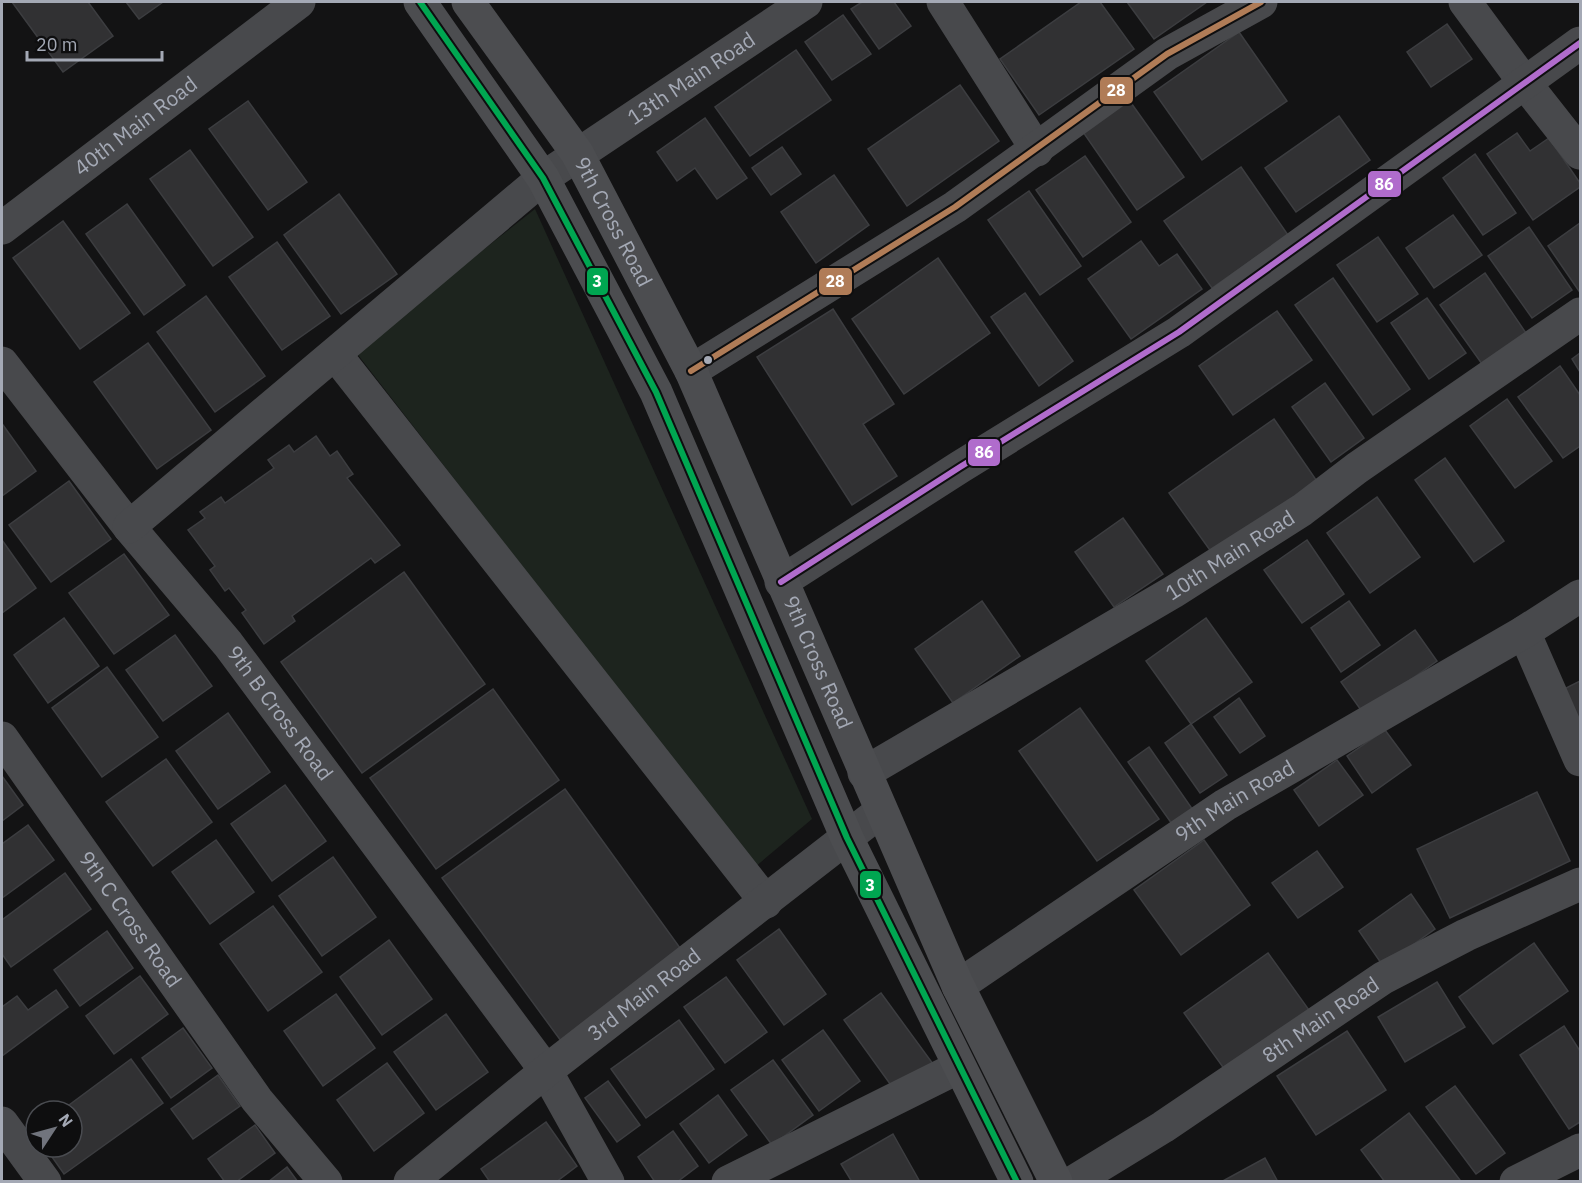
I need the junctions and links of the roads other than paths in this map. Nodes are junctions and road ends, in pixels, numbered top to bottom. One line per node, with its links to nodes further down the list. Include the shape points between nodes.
1 (299, 2): 14 (street, 40th Main Road)
2 (420, 2): 13 (main road, 9th Cross Road)
3 (468, 2): 11 (main road, 9th Cross Road)
4 (806, 2): 11 (street, 13th Main Road)
5 (943, 2): 10 (street)
6 (1261, 2): 10 (street, via 1167,54)
7 (1465, 2): 9 (street)
8 (1581, 43): 9 (street)
9 (1524, 82): 12 (street); 20 (street, via 1179,332 960,466)
10 (1037, 150): 18 (street, via 916,232)
11 (577, 153): 13 (street, 13th Main Road); 18 (main road, 9th Cross Road)
12 (1581, 153)
13 (543, 178): 16 (street, 13th Main Road); 27 (main road, 9th Cross Road, via 656,392)
14 (2, 228)
15 (1581, 314): 25 (street, 10th Main Road, via 1292,516 1173,592)
16 (335, 354): 19 (street, 13th Main Road); 29 (street)
17 (2, 363): 19 (street, 9th B Cross Road)
18 (691, 371): 20 (main road, 9th Cross Road)
19 (129, 527): 32 (street, 9th B Cross Road, via 228,644)
20 (781, 582): 25 (main road, 9th Cross Road)
21 (1581, 596): 22 (street, 9th Main Road)
22 (1524, 633): 24 (street); 30 (street, 9th Main Road, via 1225,805)
23 (2, 738): 37 (street, 9th C Cross Road, via 257,1100)
24 (1581, 760)
25 (864, 773): 26 (main road, 9th Cross Road)
26 (881, 811): 27 (street, 3rd Main Road); 30 (main road, 9th Cross Road)
27 (847, 838): 29 (street, 3rd Main Road); 31 (main road, 9th Cross Road)
28 (1581, 884): 42 (street, 8th Main Road, via 1466,935 1383,978 1163,1127)
29 (766, 902): 32 (street, 3rd Main Road)
30 (958, 986): 41 (main road, 9th Cross Road)
31 (959, 1067): 35 (main road, 9th Cross Road); 40 (street)
32 (546, 1071): 38 (street, 3rd Main Road); 39 (street, 9th B Cross Road)
33 (2, 1123): 36 (street)
34 (1581, 1150): 43 (street)
35 (1017, 1181)
36 (45, 1182)
37 (326, 1182)
38 (410, 1182)
39 (608, 1182)
40 (728, 1182)
41 (1056, 1182)
42 (1073, 1182)
43 (1516, 1182)

